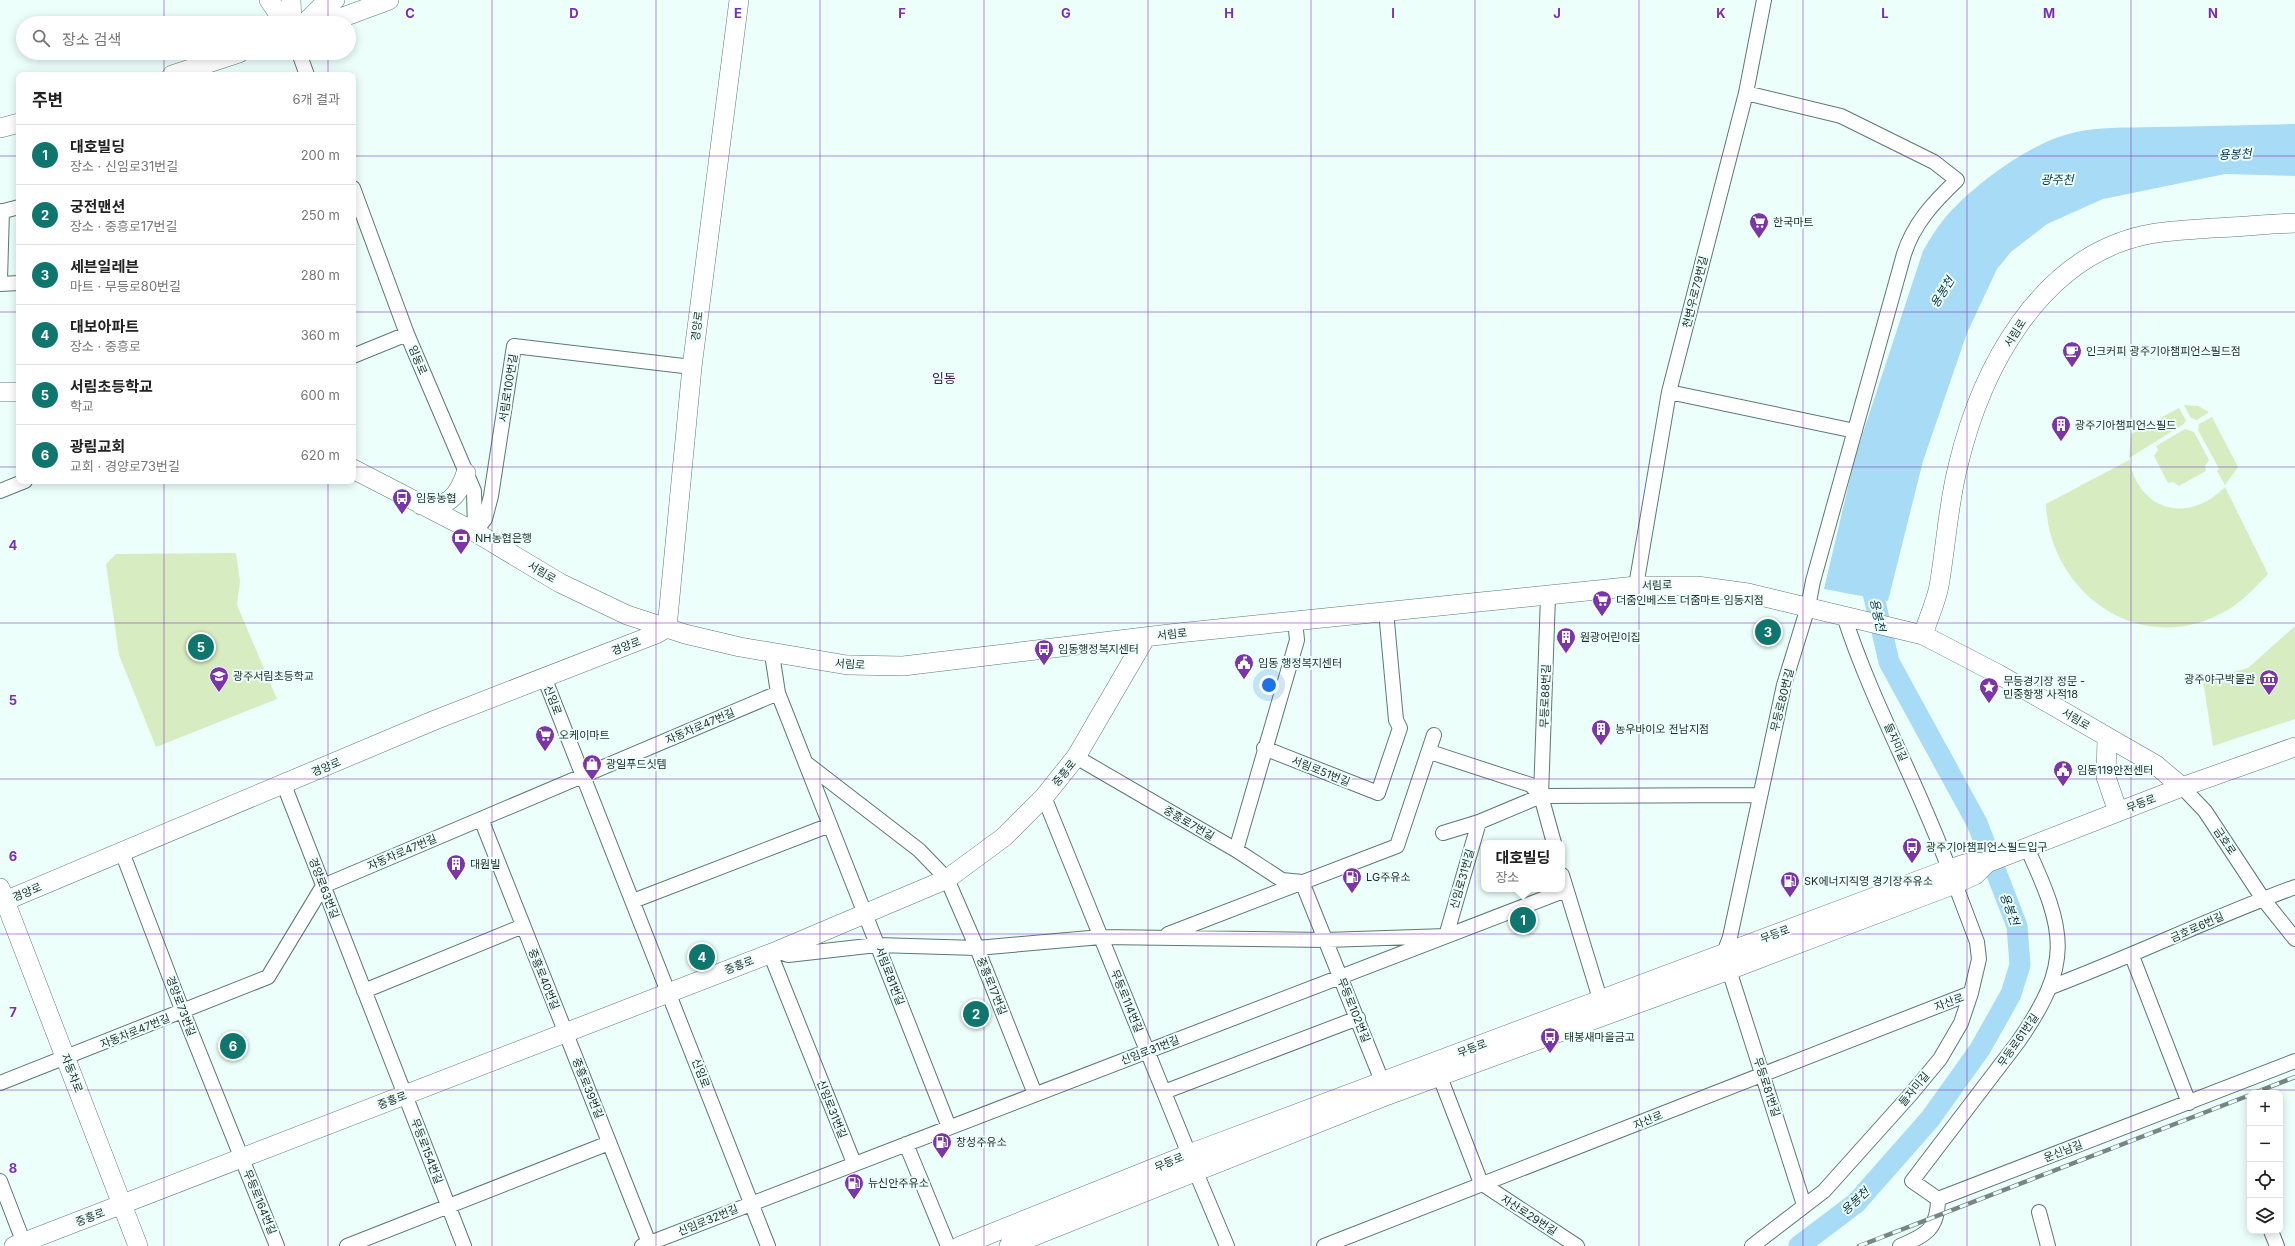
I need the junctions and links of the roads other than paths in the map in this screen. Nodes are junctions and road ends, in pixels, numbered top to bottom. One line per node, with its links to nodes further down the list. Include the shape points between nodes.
1 (269, 0): 7 (street)
2 (291, 0): 8 (street)
3 (335, 0): 9 (street, via 321,7)
4 (390, 0): 10 (street)
5 (738, 0): 28 (street, 경양로)
6 (1764, 0): 15 (street, 천변우로79번길)
7 (280, 16)
8 (292, 16)
9 (312, 16)
10 (346, 16)
11 (218, 60): 13 (street)
12 (302, 60): 14 (street)
13 (181, 72)
14 (306, 72)
15 (1746, 93): 31 (street, 천변우로79번길); 32 (street, 무등로80번길, via 1827,112 1853,121 1934,162 1957,180 1924,214 1908,240)
16 (16, 123): 17 (street)
17 (0, 128)
18 (356, 203): 21 (street, 임동로)
19 (16, 208): 20 (street)
20 (1, 212): 23 (street)
21 (358, 213): 26 (street, 임동로)
22 (2295, 223): 46 (street, 서림로, via 2165,231 2121,242 2081,261 2034,305 2003,352 1974,412 1957,467 1939,588)
23 (0, 280)
24 (16, 283): 25 (street)
25 (0, 284)
26 (407, 334): 27 (street); 34 (street, 임동로)
27 (356, 355)
28 (692, 368): 38 (street, 서림로100번길, via 514,346 491,496 486,519); 45 (street, 경양로)
29 (0, 392): 30 (street)
30 (16, 392)
31 (1670, 392): 32 (street); 39 (street, 천변우로79번길)
32 (1855, 431): 41 (street, 무등로80번길)
33 (356, 471): 37 (street, 서림로)
34 (466, 473): 37 (street, via 461,488 452,498 437,505); 38 (street, 임동로, via 475,499)
35 (18, 484): 36 (street)
36 (0, 491)
37 (421, 505): 38 (street, 서림로)
38 (475, 532): 45 (street, 서림로, via 560,583 627,615)
39 (1636, 586): 40 (street, 서림로); 41 (street, 서림로, via 1697,586 1748,593)
40 (1548, 596): 42 (street, 서림로); 62 (street, 무등로88번길)
41 (1808, 607): 43 (street, 서림로); 61 (street, 무등로80번길, via 1784,685)
42 (1386, 611): 44 (street, 서림로); 54 (street, 서림로51번길, via 1396,720 1400,728 1378,793)
43 (1844, 616): 46 (street, 서림로); 74 (street, 들자미길, via 1854,647)
44 (1295, 620): 47 (street, 서림로); 54 (street, via 1297,640)
45 (667, 628): 48 (street, 서림로); 49 (street, 경양로)
46 (1920, 634): 52 (street, 서림로, via 1998,674)
47 (1146, 637): 48 (street, 서림로, via 903,666 846,665); 56 (street, 중흥로)
48 (772, 654): 50 (street, 서림로81번길)
49 (544, 677): 58 (street, 신임로); 59 (street, 경양로, via 435,720)
50 (778, 693): 57 (street, 서림로81번길); 58 (street, 자동차로47번길)
51 (1434, 735): 55 (street, 중흥로7번길)
52 (2106, 738): 60 (street, 서림로, via 2156,765); 64 (street, via 2106,777)
53 (2295, 747): 60 (street, 무등로)
54 (1264, 748): 71 (street)
55 (1430, 752): 62 (street, via 1530,785); 76 (street, 중흥로7번길, via 1397,846)
56 (1076, 757): 63 (street, 중흥로); 71 (street, 중흥로7번길)
57 (806, 762): 67 (street, 서림로81번길); 75 (street, via 919,850)
58 (583, 776): 65 (street, 자동차로47번길); 84 (street, 신임로)
59 (284, 785): 72 (street, 경양로); 77 (street, 경양로63번길)
60 (2182, 787): 64 (street, 무등로); 83 (street, 금호로, via 2205,811)
61 (1760, 795): 62 (street); 96 (street, 무등로80번길)
62 (1541, 796): 66 (street); 69 (street, 무등로88번길)
63 (1044, 797): 75 (street, 중흥로, via 1004,838); 88 (street, 무등로114번길)
64 (2118, 812): 70 (street, 무등로)
65 (481, 819): 77 (street, 자동차로47번길); 86 (street, 중흥로40번길)
66 (1478, 822): 68 (street); 87 (street, 신임로31번길)
67 (830, 825): 84 (street); 85 (street, 서림로81번길)
68 (1443, 833)
69 (1553, 840)
70 (2026, 848): 74 (street, 무등로, via 1987,863 1971,862); 98 (street, 무등로61번길, via 2052,906 2056,924 2057,962)
71 (1236, 850): 76 (street, 중흥로7번길, via 1282,880)
72 (122, 852): 82 (street, 경양로); 103 (street, 경양로73번길)
73 (0, 873): 82 (street, 자동차로)
74 (1955, 875): 96 (street, 무등로); 101 (street, 들자미길, via 1977,942 1979,959)
75 (946, 879): 85 (street, 중흥로); 93 (street, 중흥로17번길)
76 (1302, 882): 89 (street, 중흥로7번길); 91 (street, 무등로102번길)
77 (323, 886): 99 (street, 경양로63번길); 103 (street, 자동차로47번길, via 268,977)
78 (1565, 886): 80 (street)
79 (2295, 887): 83 (street)
80 (1566, 890): 102 (street)
81 (1561, 892): 87 (street, 신임로31번길)
82 (2, 897): 107 (street, 자동차로)
83 (2263, 898): 90 (street, 금호로); 95 (street, 금호로6번길)
84 (633, 901): 100 (street, 신임로)
85 (865, 913): 92 (street, 서림로81번길); 94 (street, 중흥로)
86 (523, 926): 99 (street); 105 (street, 중흥로40번길)
87 (1446, 936): 91 (street, 신임로31번길); 97 (street, 신임로31번길)
88 (1101, 937): 89 (street); 93 (street); 106 (street, 무등로114번길)
89 (1160, 937): 91 (street)
90 (2295, 939)
91 (1326, 940): 97 (street, 무등로102번길)
92 (877, 945): 93 (street); 94 (street, via 788,955); 117 (street, 서림로81번길)
93 (977, 948): 114 (street, 중흥로17번길)
94 (773, 952): 100 (street, 중흥로); 122 (street, 신임로31번길, via 810,1054)
95 (2132, 956): 98 (street, 금호로6번길); 116 (street)
96 (1726, 962): 102 (street, 무등로); 109 (street, 무등로81번길); 110 (street, 무등로)
97 (1341, 977): 104 (street, 무등로102번길); 106 (street, 신임로31번길)
98 (2051, 987): 125 (street, 무등로61번길, via 2018,1042 1912,1181)
99 (364, 991): 115 (street, 경양로63번길)
100 (670, 992): 105 (street, 중흥로); 126 (street, 신임로)
101 (1971, 993): 109 (street, 자산로); 127 (street, 들자미길, via 1961,1023 1940,1059 1824,1191)
102 (1600, 999): 111 (street, 무등로)
103 (183, 1012): 107 (street, 자동차로47번길); 120 (street, 경양로73번길)
104 (1358, 1018): 111 (street, 무등로102번길); 113 (street)
105 (566, 1033): 115 (street, 중흥로); 118 (street, 중흥로39번길)
106 (1147, 1051): 113 (street, 무등로114번길); 114 (street, 신임로31번길)
107 (67, 1058): 112 (street, 자동차로47번길); 128 (street, 자동차로)
108 (2295, 1061): 116 (street, 운신남길)
109 (1763, 1075): 124 (street, 자산로); 127 (street, 무등로81번길)
110 (1440, 1077): 121 (street, 무등로); 124 (street)
111 (1382, 1081): 121 (street, 무등로)
112 (0, 1083)
113 (1164, 1092): 121 (street, 무등로114번길)
114 (1035, 1094): 117 (street, 신임로31번길)
115 (405, 1095): 120 (street, 중흥로); 129 (street, 무등로154번길)
116 (2189, 1103): 125 (street, 운신남길)
117 (949, 1127): 119 (street, 신임로31번길)
118 (609, 1143): 129 (street); 134 (street, 중흥로39번길)
119 (906, 1144): 122 (street, 신임로31번길); 140 (street)
120 (242, 1158): 128 (street, 중흥로); 136 (street, 무등로164번길)
121 (1192, 1162): 141 (street, 무등로); 142 (street, 무등로); 143 (street, 무등로114번길)
122 (854, 1163): 126 (street, 신임로31번길)
123 (0, 1181): 133 (street)
124 (1481, 1183): 144 (street, 자산로); 145 (street, 자산로29번길)
125 (1938, 1199): 132 (street, via 1938,1215 1927,1233)
126 (751, 1203): 134 (street, 신임로32번길); 139 (street, 신임로)
127 (1804, 1204): 146 (street, 들자미길)
128 (122, 1205): 133 (street, 중흥로); 135 (street, 자동차로)
129 (449, 1206): 137 (street); 138 (street, 무등로154번길)
130 (2039, 1212): 148 (street)
131 (2272, 1234): 149 (street)
132 (1915, 1243): 147 (street)
133 (21, 1245)
134 (646, 1245)
135 (138, 1246)
136 (277, 1246)
137 (347, 1246)
138 (464, 1246)
139 (768, 1246)
140 (948, 1246)
141 (960, 1246)
142 (1009, 1246)
143 (1227, 1246)
144 (1324, 1246)
145 (1577, 1246)
146 (1752, 1246)
147 (1900, 1246)
148 (2048, 1246)
149 (2277, 1246)

